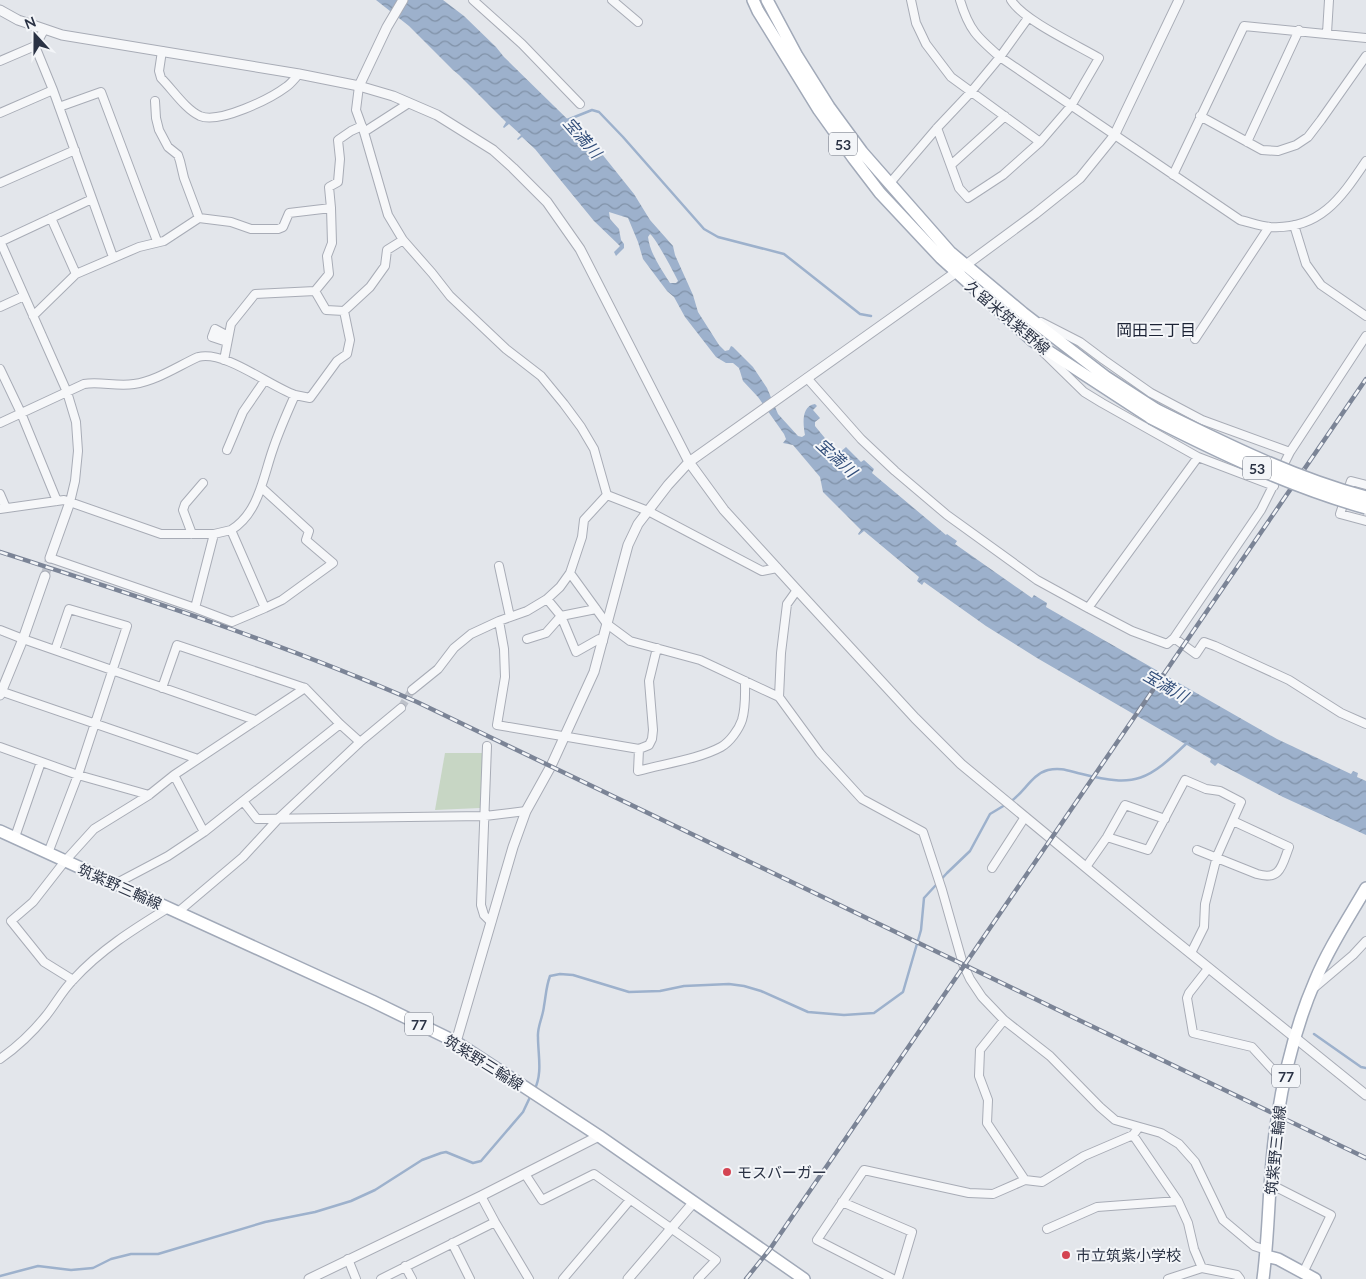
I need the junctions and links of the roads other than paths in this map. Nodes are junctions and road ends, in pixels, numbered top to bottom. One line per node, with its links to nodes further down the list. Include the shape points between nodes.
1 (403, 0): 24 (street)
2 (473, 0): 29 (street, via 522,44)
3 (612, 0): 13 (street)
4 (753, 0): 57 (main road, 久留米筑紫野線 / 53, via 819,110 854,159 880,193)
5 (767, 0): 45 (main road, 久留米筑紫野線 / 53, via 829,107)
6 (911, 0): 26 (street, via 916,23 926,44 951,77)
7 (960, 0): 21 (street, via 976,35)
8 (1011, 0): 12 (street)
9 (1179, 0): 37 (street)
10 (1329, 0): 16 (street)
11 (0, 10): 14 (street)
12 (1028, 18): 21 (street); 30 (street, via 1098,58)
13 (638, 22)
14 (44, 30): 18 (street); 19 (street, via 82,40)
15 (1299, 30): 16 (street); 34 (street, via 1244,26); 39 (street)
16 (1327, 33): 17 (street)
17 (1366, 38)
18 (35, 46): 22 (street); 25 (street)
19 (162, 51): 23 (street); 23 (street, via 161,78 193,112 203,117 226,117 278,93)
20 (1366, 56): 39 (street, via 1308,137 1278,151 1262,150)
21 (1000, 57): 26 (street); 30 (street)
22 (0, 61)
23 (300, 74): 24 (street)
24 (359, 86): 28 (street); 36 (street, via 356,110)
25 (53, 90): 31 (street); 32 (street)
26 (971, 92): 33 (street); 35 (street)
27 (155, 101): 49 (street, via 159,130 168,147 178,156)
28 (409, 103): 36 (street); 81 (street, via 455,125 493,150 555,212 580,249)
29 (580, 104)
30 (1071, 106): 37 (street); 38 (street)
31 (59, 107): 40 (street); 54 (street, via 101,92)
32 (0, 113)
33 (1005, 116): 38 (street); 42 (street)
34 (1200, 116): 39 (street); 43 (street)
35 (937, 128): 42 (street); 45 (street)
36 (363, 129): 47 (street, via 351,131 338,140 338,182 329,188); 52 (street, via 388,215)
37 (1114, 136): 43 (street); 56 (street, via 1080,178)
38 (1040, 142): 42 (street, via 1003,175 968,198 959,188)
39 (1247, 142)
40 (75, 150): 44 (street); 46 (street)
41 (1366, 161): 50 (street, via 1332,207 1314,219)
42 (951, 165)
43 (1173, 175): 51 (street, via 1240,220)
44 (0, 183)
45 (890, 183): 56 (main road, 久留米筑紫野線 / 53, via 950,252)
46 (92, 199): 48 (street); 55 (street)
47 (331, 208): 49 (street, via 289,213 283,227 278,229 251,229 231,222); 59 (street, via 332,243 327,256 329,274)
48 (51, 218): 53 (street); 58 (street)
49 (200, 218): 54 (street)
50 (1294, 225): 51 (street); 65 (street, via 1306,264 1321,285)
51 (1270, 227): 67 (street)
52 (403, 240): 62 (street, via 387,250 385,266 370,287); 87 (street, via 450,296 506,349 541,376 564,404 594,449)
53 (0, 241): 60 (street)
54 (157, 241): 55 (street)
55 (112, 257): 58 (street)
56 (966, 264): 57 (street); 63 (main road, 久留米筑紫野線 / 53)
57 (955, 273): 68 (main road, 久留米筑紫野線 / 53); 72 (street)
58 (76, 274): 64 (street)
59 (314, 291): 62 (street, via 326,310); 69 (street, via 255,294 231,324)
60 (24, 296): 61 (street); 64 (street)
61 (0, 307)
62 (344, 311): 74 (street, via 350,340 347,354 337,361 310,398)
63 (1023, 313): 76 (main road, 久留米筑紫野線 / 53); 79 (street, via 1080,342 1152,392 1202,420)
64 (33, 316): 73 (street)
65 (1366, 316)
66 (1366, 336): 79 (street)
67 (1195, 339)
68 (1033, 341): 76 (main road, 久留米筑紫野線 / 53); 80 (street, via 1084,392)
69 (224, 360): 71 (street); 73 (street, via 206,355 135,384 93,382)
70 (0, 369): 75 (street)
71 (265, 380): 74 (street); 78 (street, via 243,412)
72 (803, 381): 81 (street); 108 (street, via 895,471 946,515 1037,580)
73 (67, 392): 75 (street); 90 (street, via 76,422 78,451)
74 (295, 394): 85 (street, via 272,450)
75 (21, 413): 77 (street); 89 (street)
76 (1154, 414): 88 (main road, 久留米筑紫野線 / 53, bridge, via 1312,480); 92 (main road, 久留米筑紫野線 / 53, bridge, via 1197,441 1262,470)
77 (0, 423)
78 (227, 450)
79 (1290, 452): 84 (street)
80 (1198, 457): 84 (street); 108 (street)
81 (689, 462): 93 (street); 100 (street, via 724,510)
82 (203, 483): 96 (street, via 183,510)
83 (1366, 485): 94 (street, via 1351,481 1340,514)
84 (1274, 486): 114 (street)
85 (262, 488): 95 (street, via 252,509); 106 (street, via 309,531 306,540 333,563 282,600)
86 (0, 494): 91 (street)
87 (607, 495): 93 (street); 101 (street, via 584,520)
88 (1366, 497)
89 (57, 501): 90 (street); 91 (street)
90 (70, 502): 96 (street, via 161,534); 98 (street)
91 (3, 508)
92 (1366, 508)
93 (648, 511): 100 (street, via 762,571); 112 (street, via 628,545)
94 (1366, 521)
95 (231, 530): 97 (street); 106 (street)
96 (192, 534): 97 (street)
97 (214, 534): 105 (street)
98 (50, 558): 105 (street)
99 (499, 566): 110 (street)
100 (777, 568): 103 (street)
101 (570, 573): 104 (street); 107 (street)
102 (44, 576): 115 (street)
103 (797, 590): 126 (street, via 787,604); 145 (street, via 961,764)
104 (547, 599): 109 (street); 110 (street)
105 (195, 608): 106 (street, via 232,622)
106 (264, 608)
107 (596, 608): 109 (street); 112 (street)
108 (1088, 608): 114 (street, via 1132,631 1167,644)
109 (561, 616): 116 (street, via 546,634); 117 (street, via 576,652)
110 (510, 617): 111 (street)
111 (499, 620): 124 (street, via 471,634 454,648 438,669); 132 (street, via 505,677 498,725)
112 (608, 624): 117 (street); 118 (street, via 630,641)
113 (0, 630): 115 (street)
114 (1174, 638): 131 (street, via 1196,654 1204,642 1216,646 1289,680 1341,714)
115 (23, 639): 119 (street); 125 (street)
116 (527, 639)
117 (603, 641): 132 (street, via 594,672)
118 (657, 648): 121 (street, via 700,660); 136 (street, via 649,681 652,738 649,745)
119 (55, 650): 120 (street); 120 (street, via 69,609 127,626)
120 (112, 671): 122 (street); 129 (street)
121 (745, 681): 126 (street); 136 (street, via 742,720 735,734 722,746 704,754 638,770)
122 (162, 688): 123 (street, via 177,645); 128 (street)
123 (305, 688): 128 (street); 130 (street)
124 (412, 690)
125 (1, 692): 129 (street)
126 (779, 697): 168 (street, via 820,753 862,799 923,832 970,979)
127 (400, 708): 133 (street)
128 (254, 720): 140 (street)
129 (95, 724): 137 (street); 139 (street)
130 (340, 724): 133 (street); 142 (street)
131 (1366, 724)
132 (565, 736): 136 (street); 143 (street)
133 (360, 742): 146 (street)
134 (0, 746): 138 (street)
135 (488, 746): 144 (street)
136 (639, 749)
137 (194, 758)
138 (42, 762): 139 (street); 151 (street)
139 (78, 775): 141 (street); 154 (street)
140 (174, 775): 141 (street); 150 (street)
141 (149, 795): 156 (street, via 94,829)
142 (243, 800): 146 (street, via 257,819); 150 (street)
143 (526, 811): 144 (street); 162 (street)
144 (485, 816): 146 (street); 162 (street, via 481,905 484,916)
145 (1025, 817): 157 (street); 158 (street)
146 (278, 819): 161 (street, via 244,857)
147 (1164, 819): 148 (street, via 1186,780 1241,802); 152 (street, via 1148,850); 152 (street, via 1124,805)
148 (1234, 821): 155 (street); 155 (street, via 1289,847 1280,870 1276,875 1266,876)
149 (0, 831): 151 (main road, 筑紫野三輪線 / 77)
150 (204, 832): 159 (street, via 168,856)
151 (15, 837): 154 (main road, 筑紫野三輪線 / 77)
152 (1108, 837): 157 (street)
153 (1197, 850): 155 (street)
154 (48, 853): 156 (main road, 筑紫野三輪線 / 77)
155 (1217, 856): 164 (street, via 1204,904 1204,927)
156 (65, 862): 159 (main road, 筑紫野三輪線 / 77); 166 (street, via 33,902 11,921 44,962)
157 (1086, 867): 164 (street)
158 (992, 868)
159 (115, 884): 161 (main road, 筑紫野三輪線 / 77)
160 (1366, 888): 167 (main road, 筑紫野三輪線 / 77, via 1336,938)
161 (173, 910): 166 (street, via 112,944); 170 (main road, 筑紫野三輪線 / 77)
162 (491, 922): 170 (street)
163 (1366, 941): 167 (street)
164 (1191, 953): 169 (street)
165 (1207, 970): 172 (street, via 1187,998 1193,1033 1252,1047)
166 (73, 980): 171 (street, via 44,1018 14,1050)
167 (1311, 990): 169 (main road, 筑紫野三輪線 / 77)
168 (1004, 1020): 174 (street, via 1050,1056 1115,1120); 178 (street, via 980,1050 979,1076 988,1100 987,1123)
169 (1296, 1038): 172 (main road, 筑紫野三輪線 / 77); 173 (street)
170 (456, 1042): 176 (main road, 筑紫野三輪線 / 77)
171 (0, 1059)
172 (1284, 1082): 179 (main road, 筑紫野三輪線 / 77)
173 (1366, 1095)
174 (1139, 1128): 175 (street); 189 (street, via 1161,1133 1178,1144 1196,1162 1223,1220)
175 (1133, 1135): 178 (street, via 1084,1156 1042,1182); 182 (street)
176 (599, 1136): 177 (street); 184 (main road, 筑紫野三輪線 / 77)
177 (525, 1174): 180 (street); 181 (street, via 542,1200 594,1174)
178 (1025, 1180): 183 (street, via 994,1194 970,1193 864,1170)
179 (1270, 1184): 189 (main road, 筑紫野三輪線 / 77); 193 (street, via 1331,1215)
180 (481, 1196): 185 (street); 190 (street)
181 (630, 1200): 186 (street); 200 (street)
182 (1178, 1201): 187 (street, via 1097,1207); 192 (street)
183 (842, 1202): 204 (street, via 817,1240); 205 (street, via 912,1232)
184 (693, 1203): 186 (street); 203 (main road, 筑紫野三輪線 / 77)
185 (495, 1222): 188 (street); 199 (street)
186 (672, 1228): 201 (street); 202 (street, via 716,1260)
187 (1047, 1229)
188 (452, 1243): 191 (street); 198 (street)
189 (1266, 1253): 193 (main road); 208 (main road, 筑紫野三輪線 / 77)
190 (348, 1259): 194 (street); 195 (street)
191 (405, 1266): 196 (street); 197 (street)
192 (1202, 1268): 206 (street); 207 (street, via 1237,1275)
193 (1303, 1273): 209 (main road)
194 (309, 1279)
195 (356, 1279)
196 (381, 1279)
197 (412, 1279)
198 (470, 1279)
199 (529, 1279)
200 (563, 1279)
201 (628, 1279)
202 (698, 1279)
203 (804, 1279)
204 (893, 1279)
205 (898, 1279)
206 (1168, 1279)
207 (1240, 1279)
208 (1263, 1279)
209 (1316, 1279)

